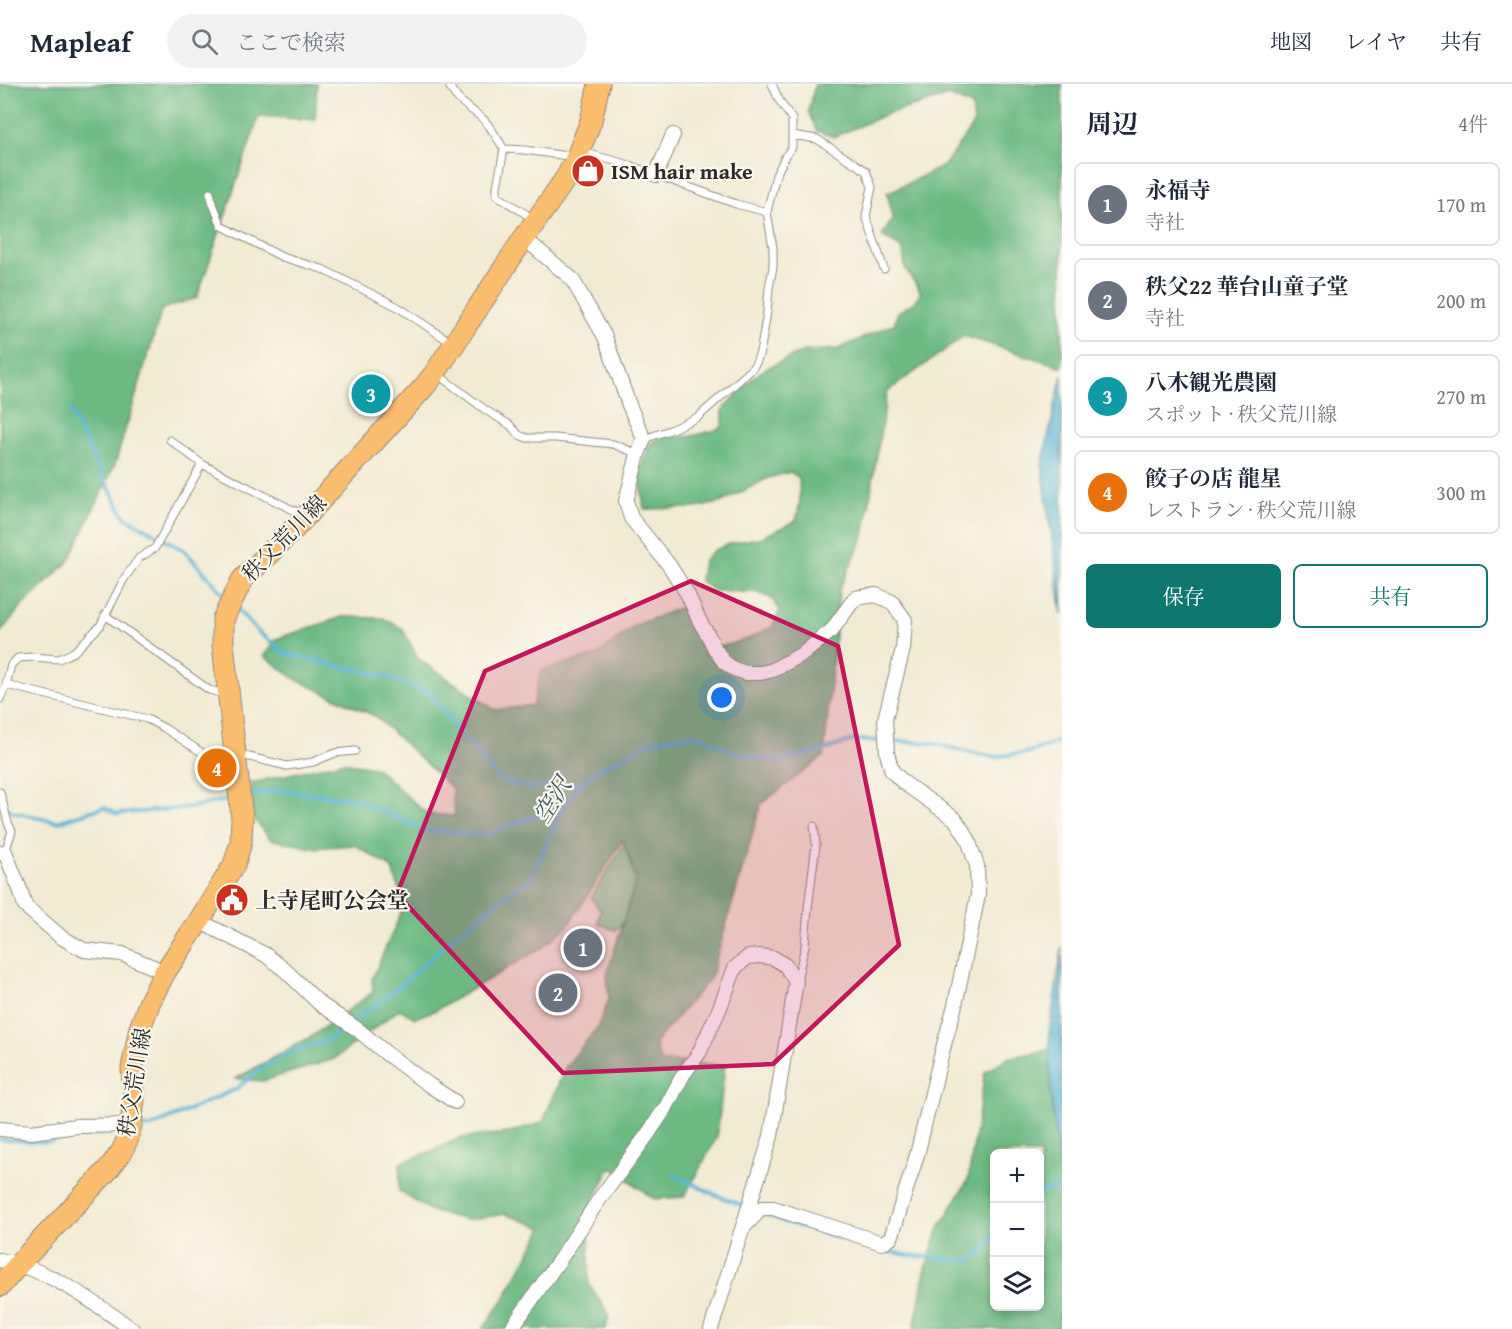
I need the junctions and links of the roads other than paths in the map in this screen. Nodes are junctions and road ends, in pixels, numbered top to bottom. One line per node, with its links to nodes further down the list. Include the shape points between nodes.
1 (449, 84): 6 (lane, via 456,96 486,122)
2 (599, 84): 7 (main road, 秩父荒川線)
3 (772, 84): 5 (lane, via 792,119)
4 (674, 135): 8 (street)
5 (792, 135): 10 (lane, via 792,147 776,174); 12 (lane, via 817,138 866,171 872,187 866,216)
6 (504, 149): 7 (lane); 11 (lane, via 497,196 526,214)
7 (578, 155): 8 (lane, via 626,164); 11 (main road, 秩父荒川線)
8 (656, 175): 10 (lane)
9 (210, 193): 13 (lane, via 222,226 282,257 322,270 398,307)
10 (767, 212): 15 (lane, via 773,267 758,362 698,417)
11 (530, 230): 13 (main road, 秩父荒川線); 15 (street, via 572,279 605,337)
12 (884, 269)
13 (454, 344): 14 (main road, 秩父荒川線)
14 (435, 373): 17 (lane, via 519,435 613,444); 19 (main road, 秩父荒川線)
15 (644, 439): 17 (street)
16 (170, 440): 18 (lane)
17 (638, 454): 35 (street, via 626,501 631,518 669,565 715,649 734,669 761,673 804,653 831,630 855,598 876,595 892,602 905,620 903,649 885,719 892,771 955,819 968,839 977,866 978,895 955,1005 917,1155 891,1238 882,1243 772,1208 762,1208)
18 (202, 464): 19 (lane); 20 (lane, via 155,548 139,558)
19 (306, 516): 22 (main road, 秩父荒川線, via 242,580 223,619)
20 (105, 615): 21 (lane, via 100,626 66,656 18,658 11,665); 22 (lane, via 209,690)
21 (6, 685): 23 (lane); 25 (lane, via 147,719 218,763)
22 (230, 696): 25 (main road, 秩父荒川線)
23 (0, 699)
24 (355, 751): 25 (lane, via 288,766)
25 (235, 758): 29 (main road, 秩父荒川線, via 241,842 234,865)
26 (0, 792): 28 (lane, via 12,831)
27 (814, 826): 31 (lane, via 816,844 805,946)
28 (2, 853): 30 (street, via 25,906 61,937 84,950 122,954)
29 (199, 921): 30 (main road, 秩父荒川線); 32 (street, via 266,955 320,1004)
30 (165, 972): 34 (main road, 秩父荒川線, via 140,1028 132,1068 134,1099)
31 (796, 982): 35 (street, via 771,1136); 39 (street, via 786,966 774,958 748,957 735,968 699,1053 666,1107)
32 (455, 1102)
33 (0, 1129): 34 (street)
34 (130, 1129): 36 (main road, 秩父荒川線, via 121,1153 106,1172)
35 (743, 1228): 40 (street)
36 (10, 1262): 37 (main road, 秩父荒川線); 38 (street, via 72,1289)
37 (0, 1286)
38 (132, 1329)
39 (511, 1329)
40 (711, 1329)

